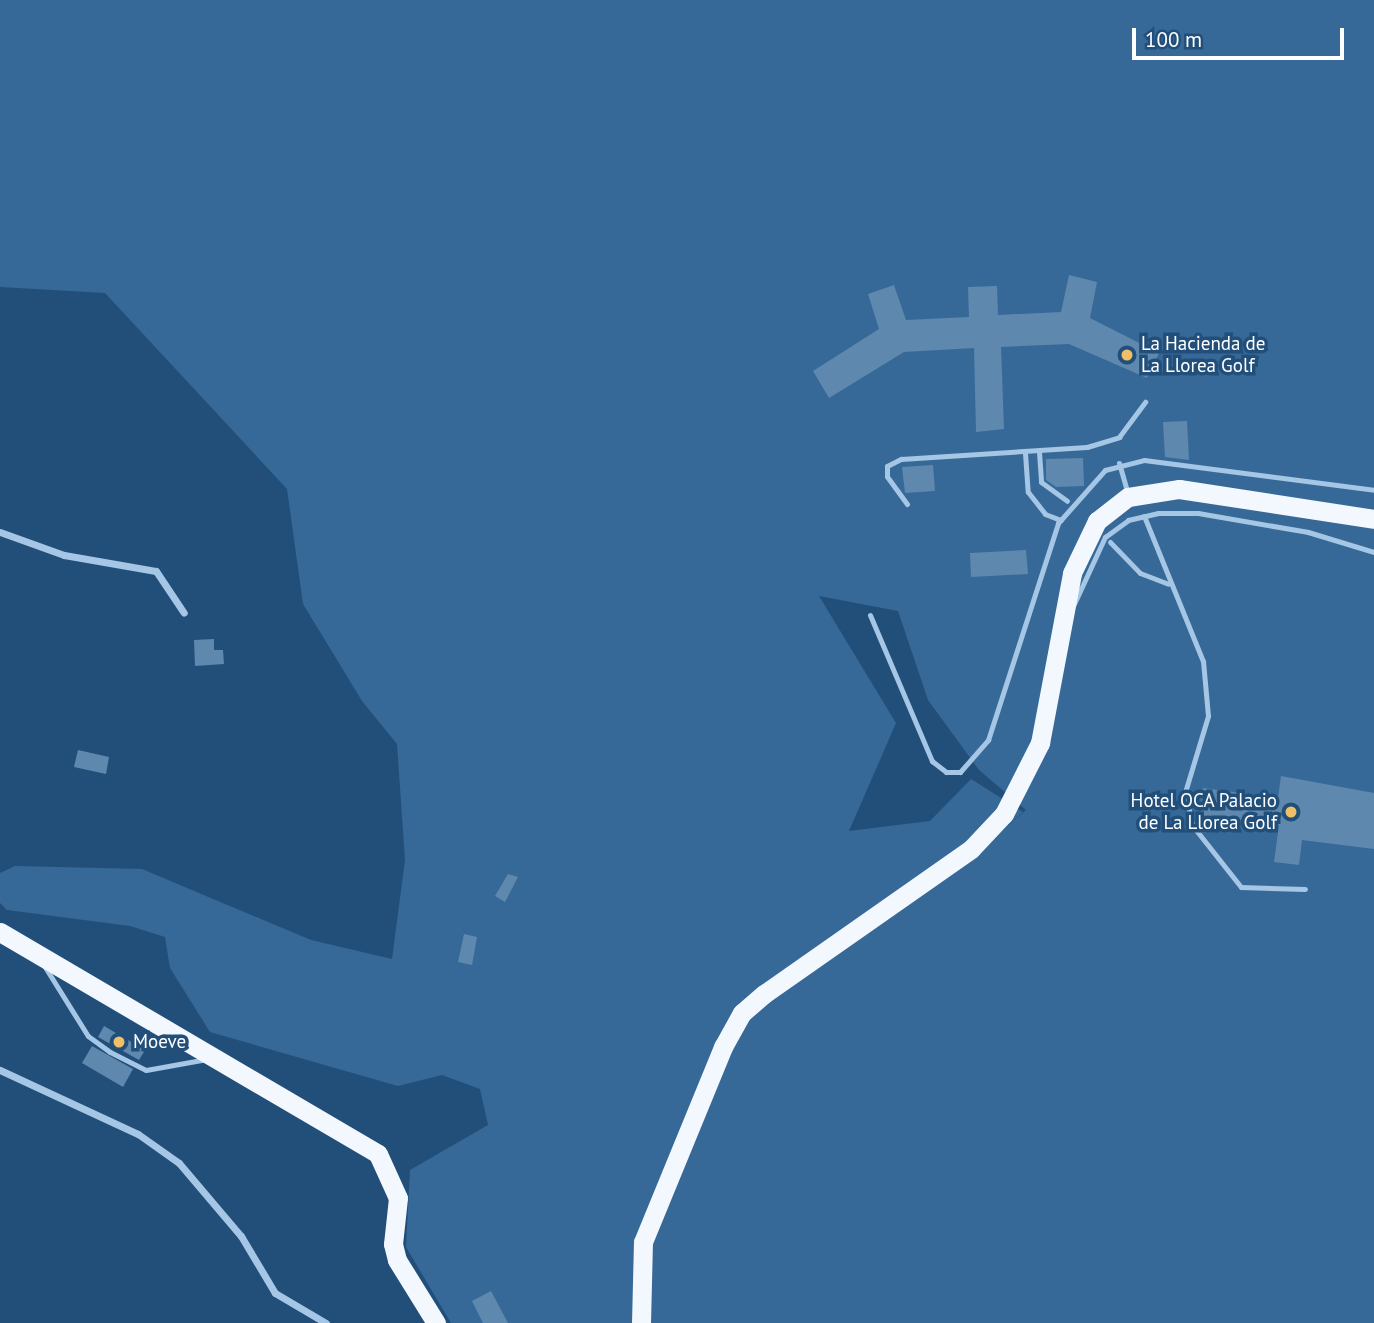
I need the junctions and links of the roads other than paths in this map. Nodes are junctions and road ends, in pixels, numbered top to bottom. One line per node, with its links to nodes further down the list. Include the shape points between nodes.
1 (1145, 402): 2 (lane, via 1119,437)
2 (1039, 452): 3 (lane); 7 (lane, via 1041,482)
3 (1025, 453): 8 (lane, via 901,459 887,466 887,477); 11 (lane, via 1028,492 1045,514)
4 (1119, 463): 5 (lane, via 1144,460); 6 (lane); 11 (lane, via 1105,470)
5 (1374, 490)
6 (1128, 497): 10 (highway, via 1179,489); 18 (highway, via 1097,522 1079,550)
7 (1068, 501)
8 (907, 504)
9 (1144, 516): 14 (lane, via 1198,513 1308,532); 15 (lane); 18 (lane, via 1105,537)
10 (1374, 519)
11 (1061, 520): 17 (lane, via 1038,575 988,740 960,772 946,772 932,761)
12 (0, 532): 16 (street, via 64,555 156,571)
13 (1110, 542): 15 (lane, via 1140,573)
14 (1374, 552)
15 (1168, 584): 19 (lane, via 1187,610 1203,661 1208,716 1185,792 1192,825 1241,887)
16 (184, 612)
17 (870, 615)
18 (1060, 628): 26 (highway, via 1040,743 1004,814 971,849 742,1013 643,1242)
19 (1306, 889)
20 (0, 932): 21 (highway)
21 (36, 953): 22 (highway); 22 (lane, via 88,1036 110,1052 146,1070)
22 (213, 1058): 25 (highway, via 378,1154 398,1198 393,1244 397,1260)
23 (0, 1070): 24 (street, via 138,1134 179,1163 241,1236 275,1293)
24 (326, 1323)
25 (436, 1323)
26 (641, 1323)

